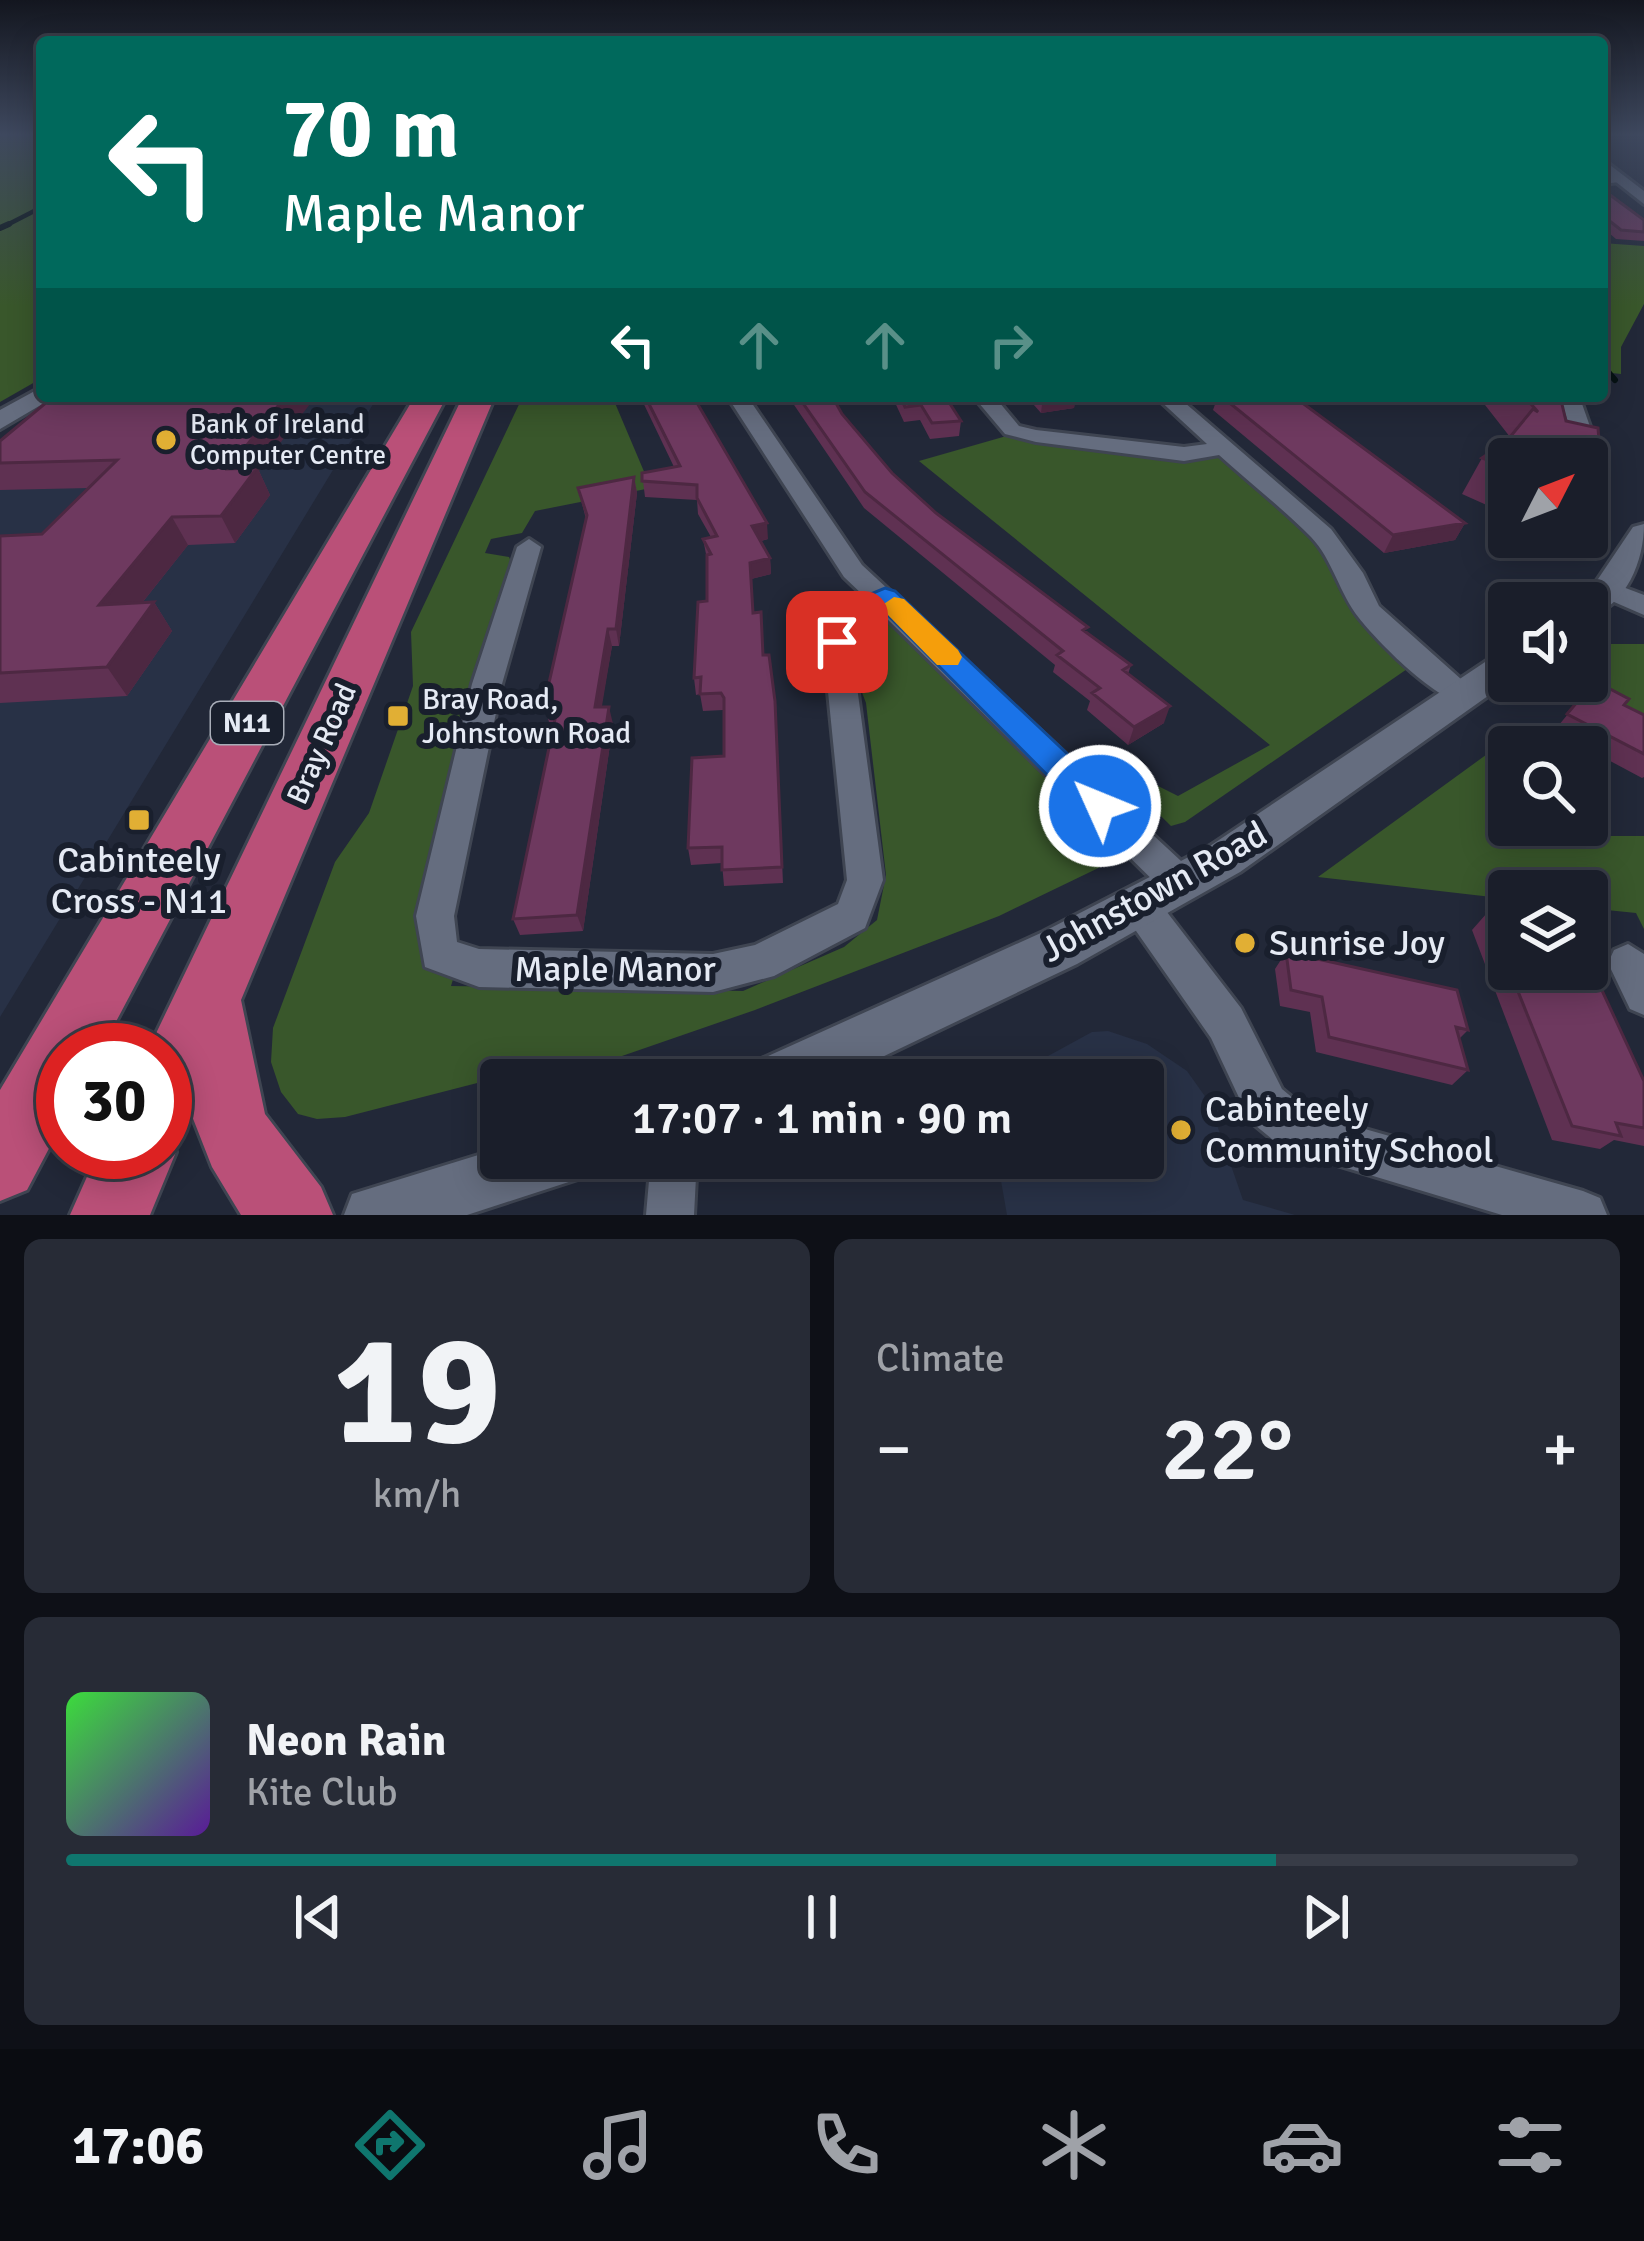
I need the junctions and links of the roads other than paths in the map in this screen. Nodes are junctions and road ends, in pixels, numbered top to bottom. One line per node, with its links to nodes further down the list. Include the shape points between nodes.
1 (36, 398): 8 (street)
2 (428, 402): 22 (highway, N11)
3 (475, 402): 21 (highway, Bray Road / N11)
4 (740, 402): 14 (street, via 853,571)
5 (987, 402): 10 (street, via 1012,430 1036,436 1184,454)
6 (1171, 402): 10 (street)
7 (1571, 402): 9 (street)
8 (0, 421)
9 (1584, 438)
10 (1220, 448): 18 (street, via 1322,534 1368,611)
11 (529, 547): 14 (street, Maple Manor, via 487,684 434,916 439,954 479,968 713,974 760,963 853,916 865,880 837,642 847,615)
12 (1633, 549): 13 (street)
13 (1608, 582)
14 (885, 597): 19 (street)
15 (1608, 599): 16 (street)
16 (1644, 606)
17 (1488, 679): 18 (street, Johnstown Road)
18 (1465, 696): 19 (street, Johnstown Road)
19 (1181, 884): 20 (street, Johnstown Road)
20 (1141, 906): 24 (street, Johnstown Road); 34 (street, via 1226,1023 1266,1105 1300,1133)
21 (207, 999): 23 (highway, Bray Road / N11); 31 (highway, via 233,1137)
22 (78, 1023)
23 (192, 1033)
24 (820, 1059)
25 (36, 1098): 26 (highway, N11)
26 (0, 1163)
27 (127, 1179): 30 (highway)
28 (492, 1179): 32 (street)
29 (673, 1179): 33 (street)
30 (110, 1215)
31 (293, 1215)
32 (373, 1215)
33 (670, 1215)
34 (1583, 1215)

